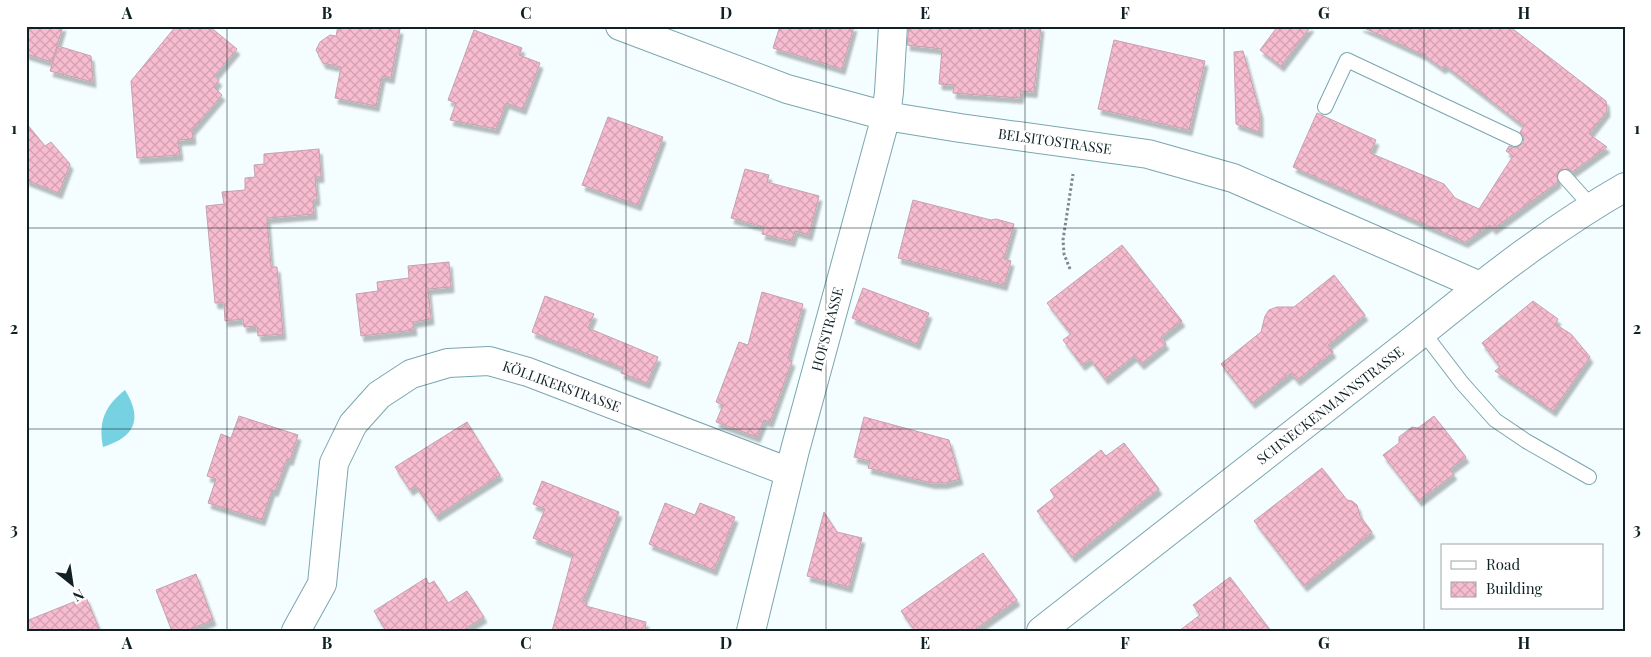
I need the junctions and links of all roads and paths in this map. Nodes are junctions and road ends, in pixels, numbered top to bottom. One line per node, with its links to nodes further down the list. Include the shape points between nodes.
1 (620, 26): 4 (street, BELSITOSTRASSE, via 786,89)
2 (893, 26): 4 (street, HOFSTRASSE)
3 (1325, 107): 5 (lane, via 1347,60)
4 (886, 116): 11 (street, BELSITOSTRASSE, via 1148,154 1233,178); 13 (street, HOFSTRASSE)
5 (1515, 139)
6 (1565, 178): 9 (lane)
7 (1072, 182): 10 (path, via 1064,240 1064,254)
8 (1625, 187): 9 (street, SCHNECKENMANNSTRASSE)
9 (1591, 206): 11 (street, SCHNECKENMANNSTRASSE)
10 (1070, 269)
11 (1480, 286): 12 (street, SCHNECKENMANNSTRASSE)
12 (1423, 332): 14 (lane, via 1495,420); 17 (street, SCHNECKENMANNSTRASSE)
13 (789, 472): 15 (street, KÖLLIKERSTRASSE, via 528,372 489,361 448,363 411,374 379,395 353,424 334,463 322,584); 16 (street, HOFSTRASSE)
14 (1590, 476)
15 (296, 631)
16 (751, 631)
17 (1042, 631)

